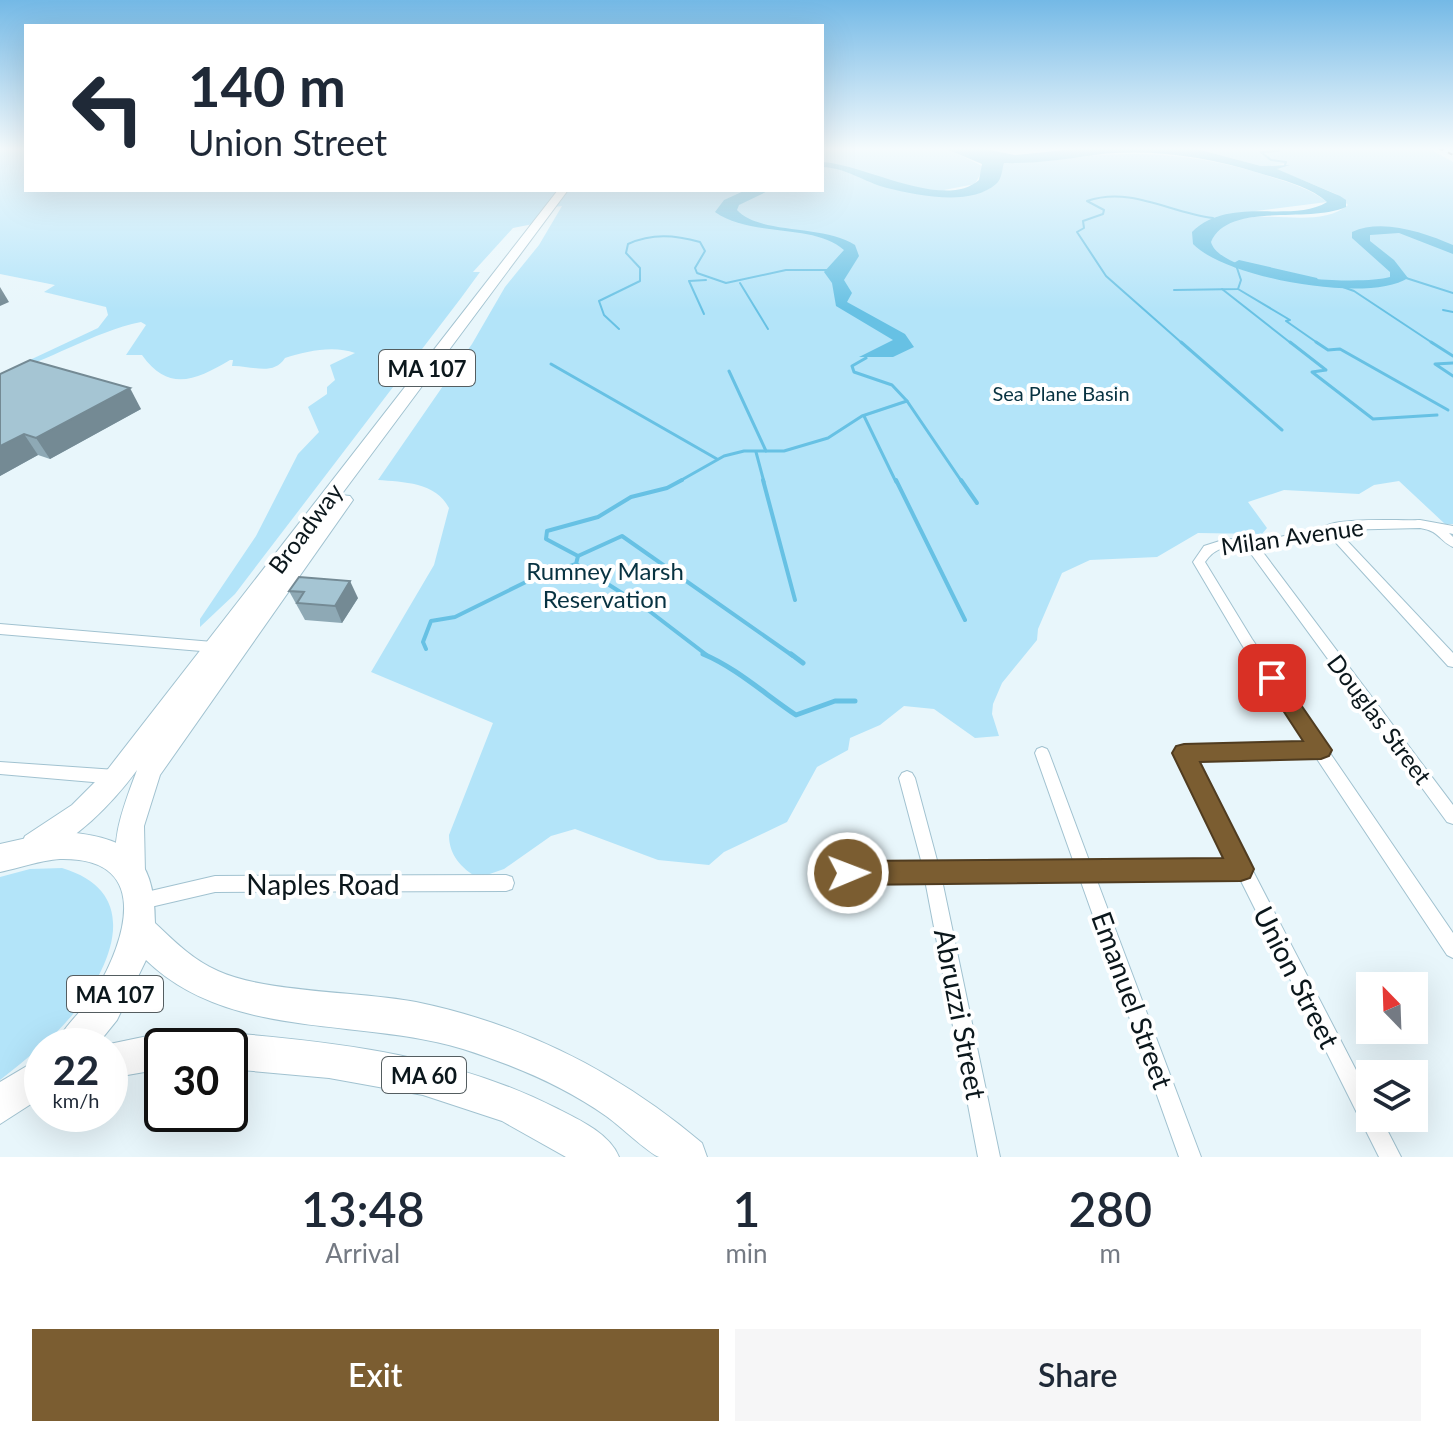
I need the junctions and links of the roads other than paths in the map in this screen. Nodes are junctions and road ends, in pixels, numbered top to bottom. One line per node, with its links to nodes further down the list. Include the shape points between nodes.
1 (554, 202): 9 (main road, Broadway / MA 107)
2 (563, 202): 24 (main road, Broadway / MA 107, via 149,771 131,826)
3 (1328, 527): 4 (street, Milan Avenue); 7 (street, Milan Avenue); 10 (street)
4 (1436, 527): 5 (street, Milan Avenue); 6 (street)
5 (1453, 530)
6 (1453, 543)
7 (1250, 544): 11 (street, Milan Avenue, via 1230,542 1208,549 1199,557 1200,567); 16 (street, Douglas Street)
8 (0, 629): 9 (street)
9 (213, 647): 14 (main road, Broadway / MA 107)
10 (1453, 662)
11 (1321, 750): 20 (street, Union Street, via 1184,753); 25 (street)
12 (1042, 753): 19 (street, Emanuel Street)
13 (0, 768): 14 (street)
14 (117, 777): 17 (main road, Broadway / MA 107, via 81,813)
15 (907, 778): 21 (street, Abruzzi Street)
16 (1453, 817)
17 (30, 849): 18 (highway, MA 60); 24 (highway, MA 60, via 66,845 113,856)
18 (0, 858)
19 (1085, 869): 20 (street); 21 (street); 31 (street, Emanuel Street)
20 (1241, 869): 32 (street, Union Street)
21 (932, 872): 22 (street); 30 (street, Abruzzi Street)
22 (848, 873)
23 (506, 883): 24 (street, Naples Road, via 215,884)
24 (138, 902): 26 (highway, MA 107, via 116,992); 29 (highway, MA 60, via 192,978 223,991 448,1025 523,1050 613,1098)
25 (1453, 949)
26 (87, 1028)
27 (248, 1053): 28 (highway, MA 60, via 439,1078 514,1105)
28 (600, 1157)
29 (688, 1157)
30 (989, 1157)
31 (1190, 1157)
32 (1390, 1157)

